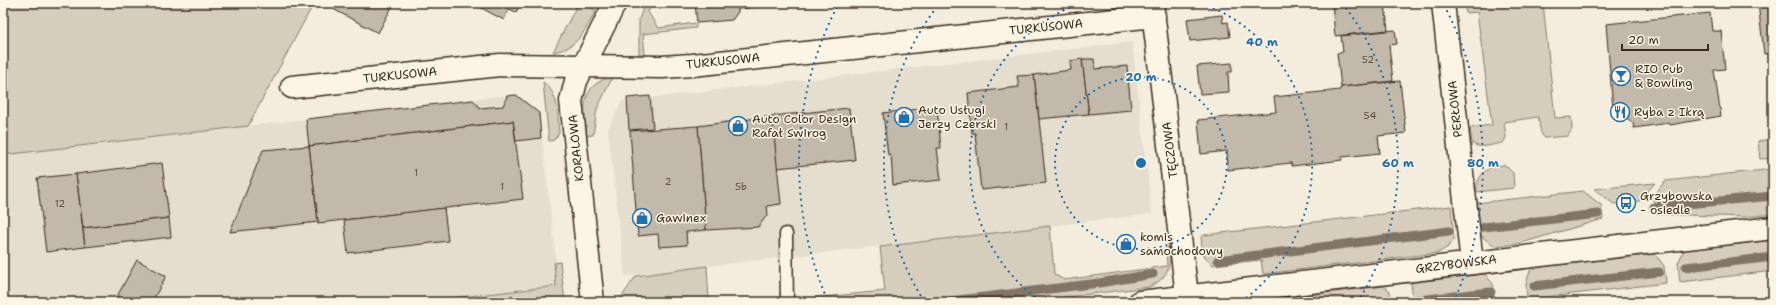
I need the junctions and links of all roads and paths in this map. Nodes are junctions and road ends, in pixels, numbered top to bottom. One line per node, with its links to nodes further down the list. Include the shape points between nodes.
1 (615, 3): 4 (street, KORALOWA)
2 (1443, 3): 8 (street, PERŁOWA)
3 (1153, 9): 4 (street, TURKUSOWA, via 692,65); 9 (street, TĘCZOWA)
4 (583, 65): 5 (street, TURKUSOWA, via 500,65); 10 (street, KORALOWA, via 571,101)
5 (292, 87)
6 (1773, 228): 8 (street, GRZYBOWSKA)
7 (786, 234): 11 (lane)
8 (1472, 263): 9 (street, GRZYBOWSKA)
9 (1187, 296): 12 (street, GRZYBOWSKA)
10 (593, 302)
11 (787, 302)
12 (1140, 302)

